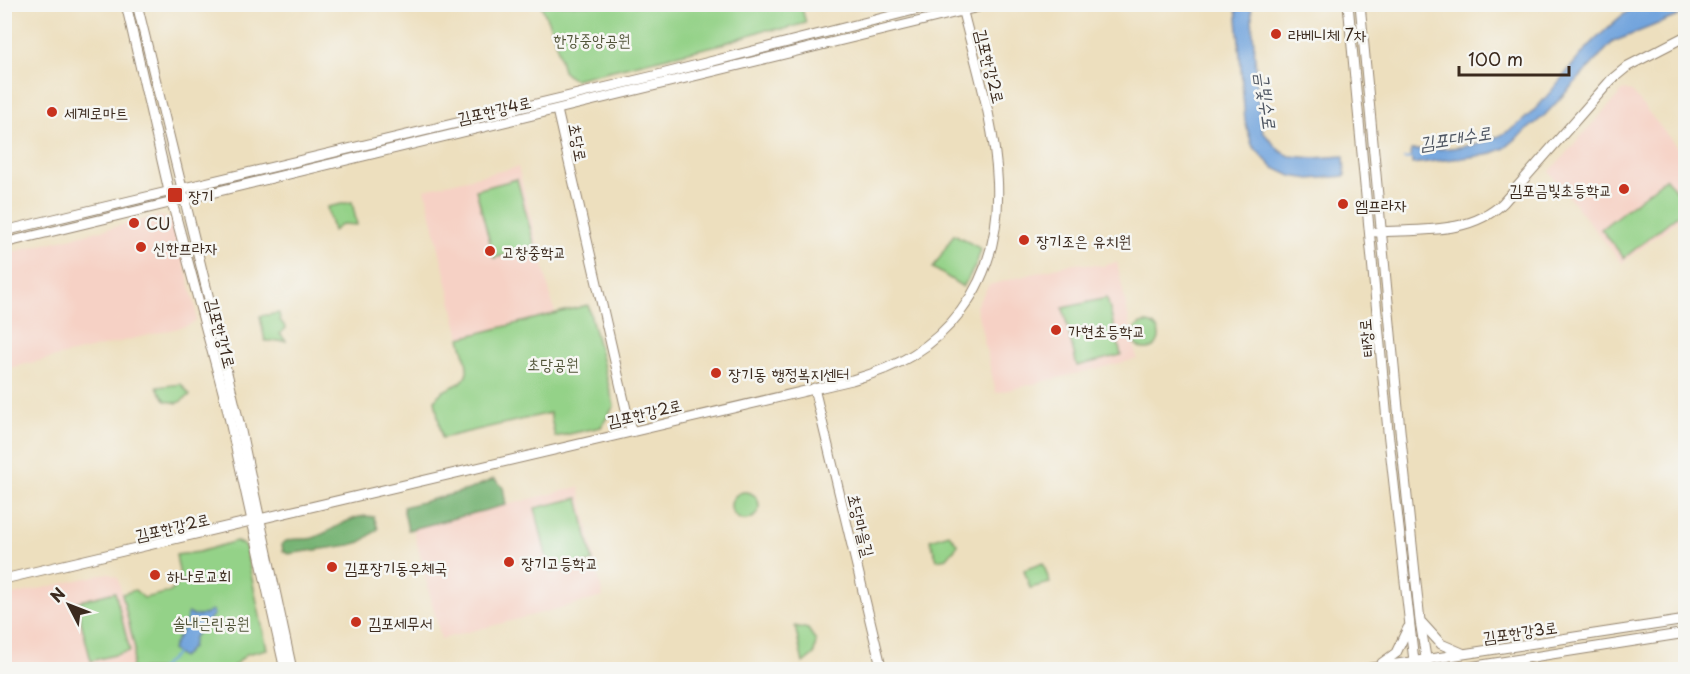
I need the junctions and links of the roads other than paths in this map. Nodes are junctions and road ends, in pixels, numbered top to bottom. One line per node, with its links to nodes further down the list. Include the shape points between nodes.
1 (126, 4): 11 (street, 김포한강1로)
2 (137, 4): 10 (street, 김포한강1로)
3 (938, 4): 10 (street, 김포한강4로)
4 (991, 4): 7 (street, 김포한강4로)
5 (1348, 4): 16 (street, 태장로)
6 (1360, 4): 15 (street)
7 (962, 8): 9 (street, 김포한강4로); 18 (street, 김포한강2로, via 998,170 998,223 988,264 951,325 930,345 880,372)
8 (1686, 36): 15 (street, via 1628,66 1611,80 1487,217 1465,225)
9 (557, 110): 12 (street, 김포한강4로); 19 (street, 초당로)
10 (182, 188): 11 (street, 김포한강4로); 12 (street, 김포한강1로)
11 (169, 191): 13 (street, 김포한강1로); 14 (street, 김포한강4로)
12 (184, 201): 13 (street, 김포한강4로); 20 (street, 김포한강1로, via 239,422)
13 (173, 203): 17 (street, 김포한강4로); 20 (street, 김포한강1로)
14 (4, 231)
15 (1382, 231): 16 (street); 23 (street)
16 (1370, 232): 24 (street, 태장로)
17 (4, 243)
18 (814, 387): 19 (street, 김포한강2로); 32 (street, 초당마을길)
19 (630, 431): 20 (street, 김포한강2로)
20 (255, 522): 21 (street, 김포한강2로); 30 (street, 김포한강1로); 31 (street, 김포한강1로)
21 (4, 579)
22 (1686, 620): 26 (street, 김포한강3로)
23 (1420, 621): 26 (street, via 1441,644); 27 (street)
24 (1409, 625): 28 (street, 태장로); 29 (street, via 1396,654)
25 (1686, 633): 35 (street, 김포한강3로)
26 (1465, 654): 27 (street, 김포한강3로)
27 (1427, 659): 28 (street, 김포한강3로); 34 (street)
28 (1415, 665): 29 (street, 김포한강3로)
29 (1376, 666): 33 (street, 김포한강3로)
30 (285, 669)
31 (292, 669)
32 (882, 669)
33 (1358, 669)
34 (1428, 669)
35 (1450, 669)

